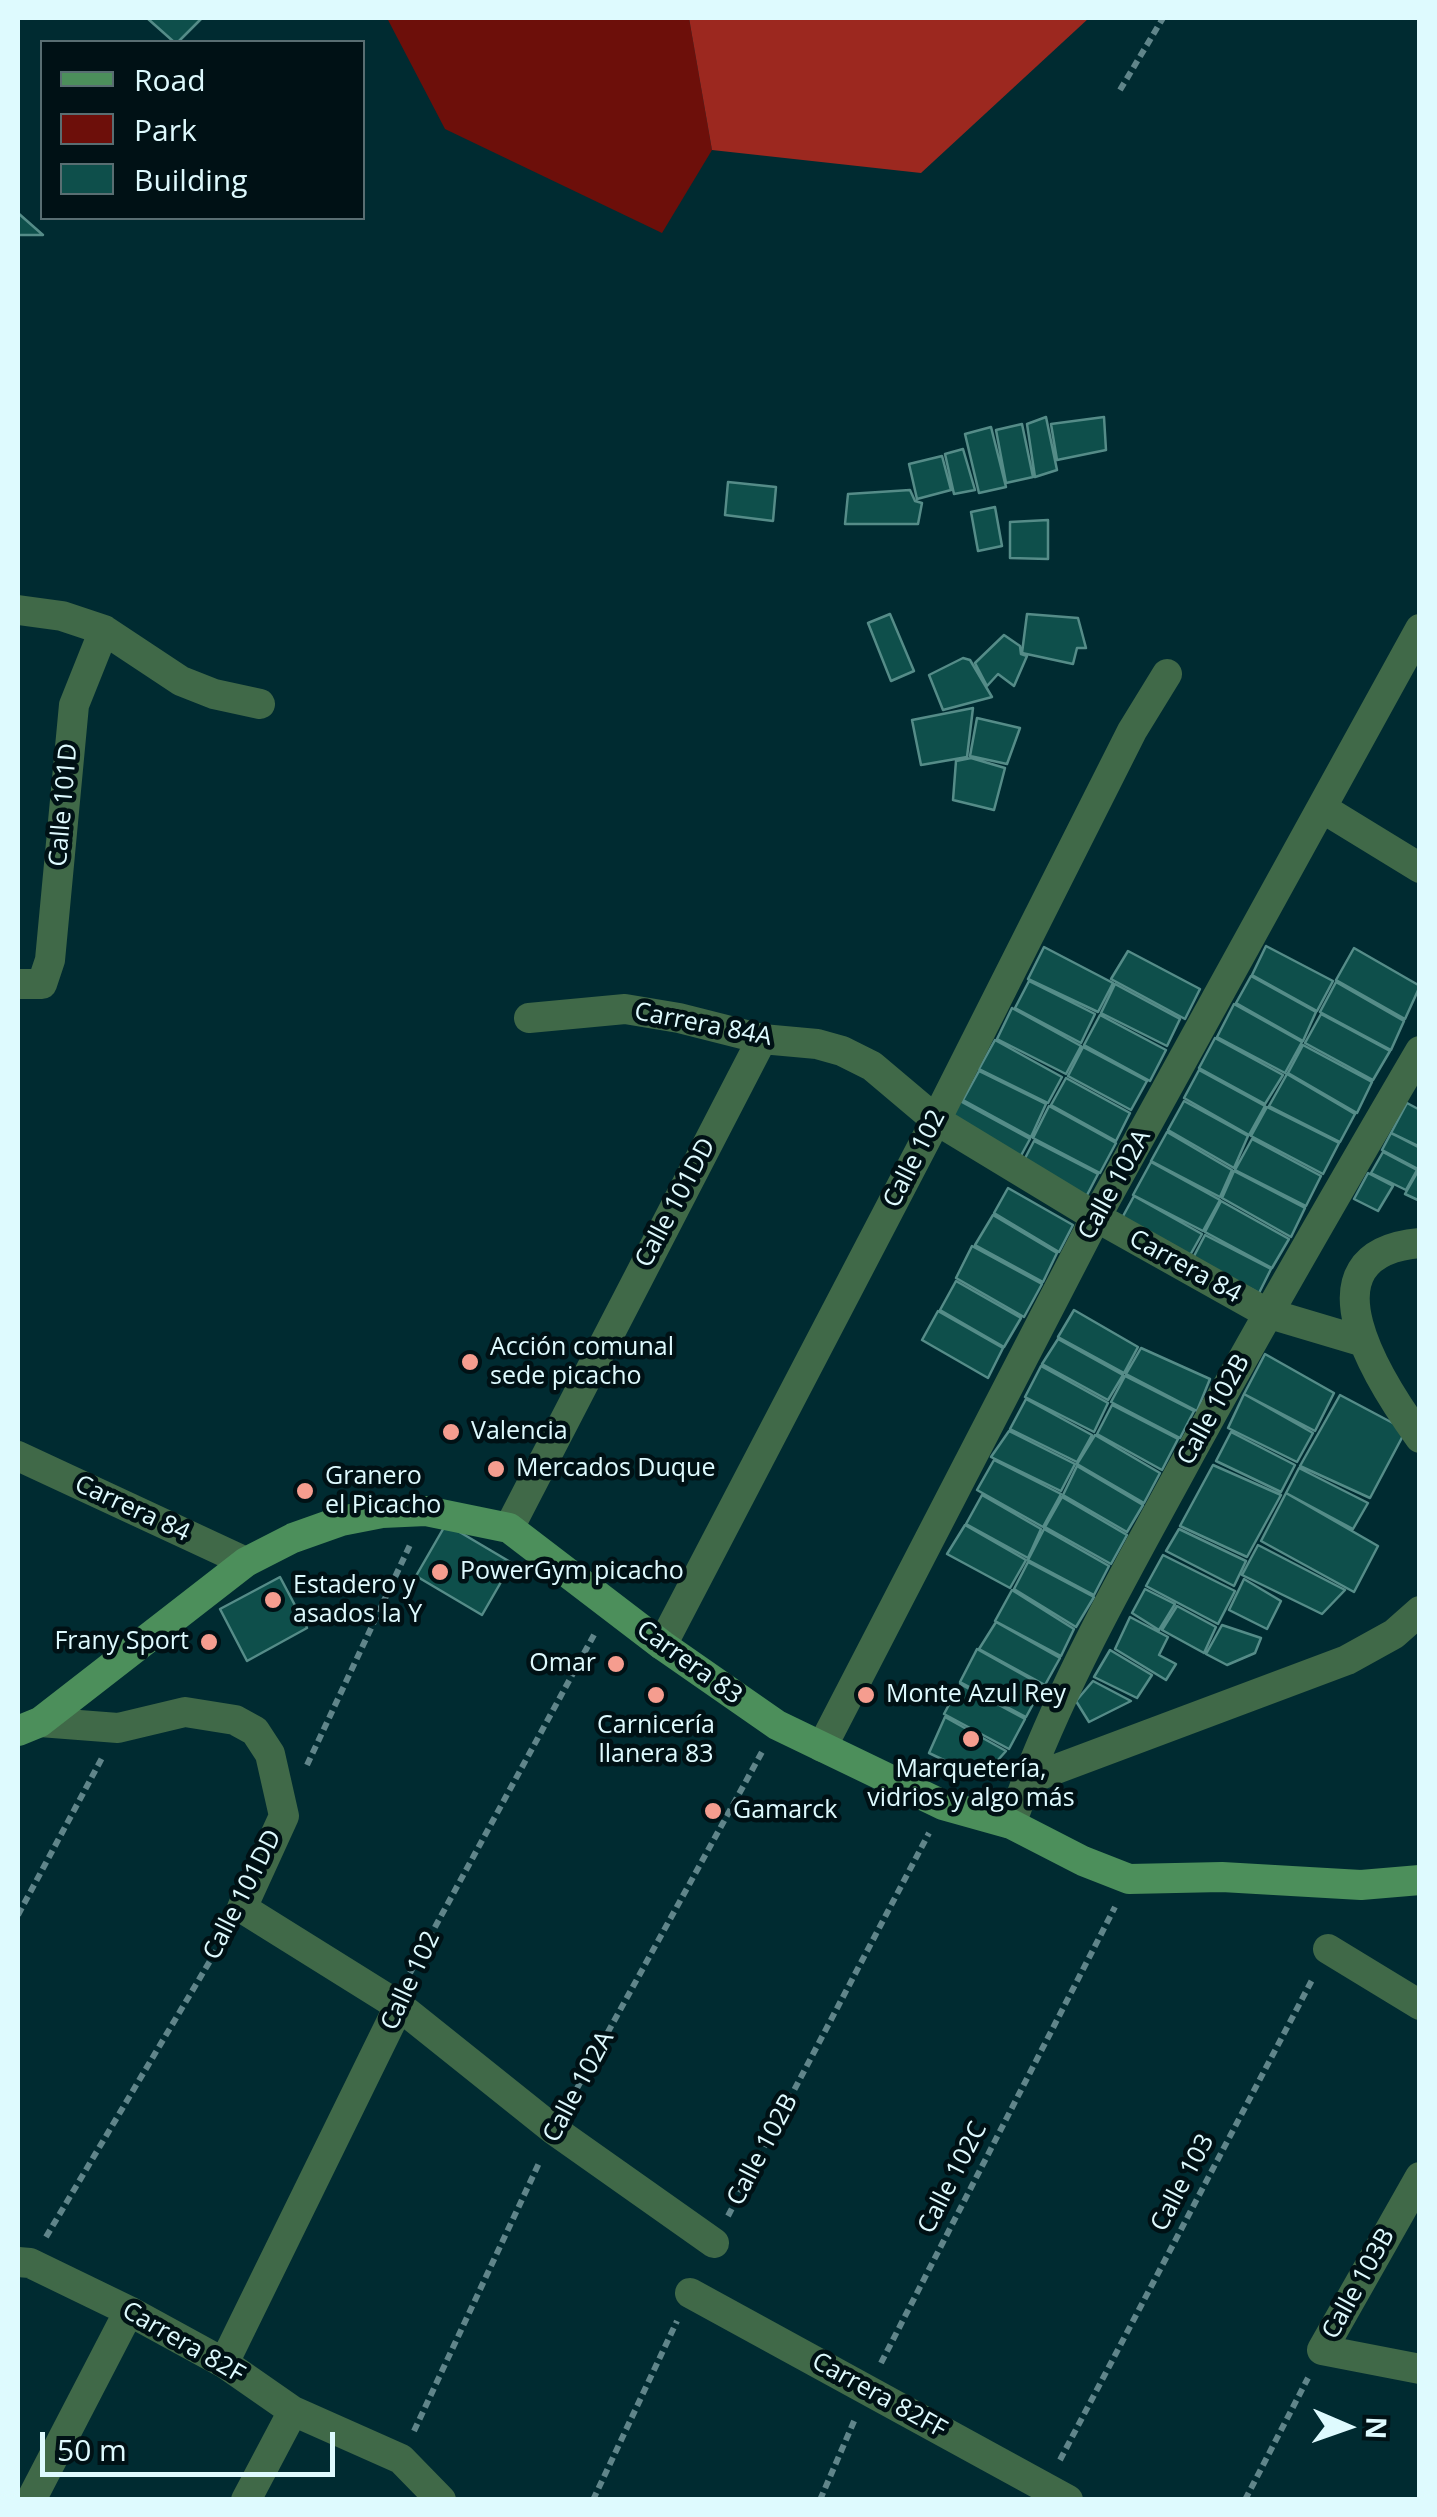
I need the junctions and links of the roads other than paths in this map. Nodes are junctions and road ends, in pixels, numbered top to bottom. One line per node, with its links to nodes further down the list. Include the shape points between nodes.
1 (18, 610): 3 (street)
2 (1420, 629): 6 (street, Calle 102A)
3 (104, 630): 5 (street, via 181,681); 8 (street, Calle 101D, via 74,705 50,960)
4 (1167, 674): 13 (street, Calle 102)
5 (260, 704)
6 (1322, 808): 7 (street); 14 (street, Calle 102A)
7 (1420, 868)
8 (30, 984)
9 (530, 1018): 10 (street, Carrera 84A, via 625,1009)
10 (762, 1039): 11 (street, Carrera 84A); 20 (street, Calle 101DD)
11 (817, 1044): 13 (street, Carrera 84, via 872,1066)
12 (1420, 1050): 16 (street, Calle 102B)
13 (936, 1120): 14 (street, Carrera 84); 23 (street, Calle 102)
14 (1096, 1218): 16 (street, Carrera 84); 25 (street, Calle 102A)
15 (1420, 1243): 17 (street, via 1393,1246 1359,1276 1354,1308)
16 (1267, 1312): 17 (street, Carrera 84); 26 (street, Calle 102B, via 1138,1549)
17 (1360, 1341): 18 (street)
18 (1420, 1438)
19 (18, 1456): 21 (street, Carrera 84)
20 (509, 1528): 21 (street, Carrera 83, via 426,1511 382,1513 341,1520); 23 (street, Carrera 83)
21 (246, 1562): 24 (street, Carrera 83)
22 (1420, 1611): 26 (street, via 1347,1660)
23 (662, 1645): 25 (street, Carrera 83, via 777,1725)
24 (29, 1726): 31 (street, Calle 101DD, via 118,1728 184,1712 235,1720 255,1731 270,1754 284,1816 242,1908)
25 (822, 1747): 27 (street, Carrera 83, via 943,1805)
26 (1027, 1780): 27 (street)
27 (1010, 1824): 28 (street, Carrera 83, via 1129,1879 1360,1885)
28 (1420, 1880)
29 (1328, 1949): 30 (street)
30 (1420, 2005)
31 (400, 2006): 33 (street, via 554,2130); 37 (street, Calle 102)
32 (1420, 2177): 38 (street, Calle 103B, via 1322,2350)
33 (714, 2243)
34 (24, 2263): 36 (street, Carrera 82F)
35 (690, 2293): 40 (street, Carrera 82FF)
36 (129, 2311): 37 (street, Carrera 82F); 41 (street)
37 (224, 2362): 39 (street, Carrera 82F)
38 (1420, 2370)
39 (293, 2411): 42 (street); 43 (street, Carrera 82F, via 401,2459)
40 (1057, 2494)
41 (31, 2500)
42 (246, 2500)
43 (440, 2500)

